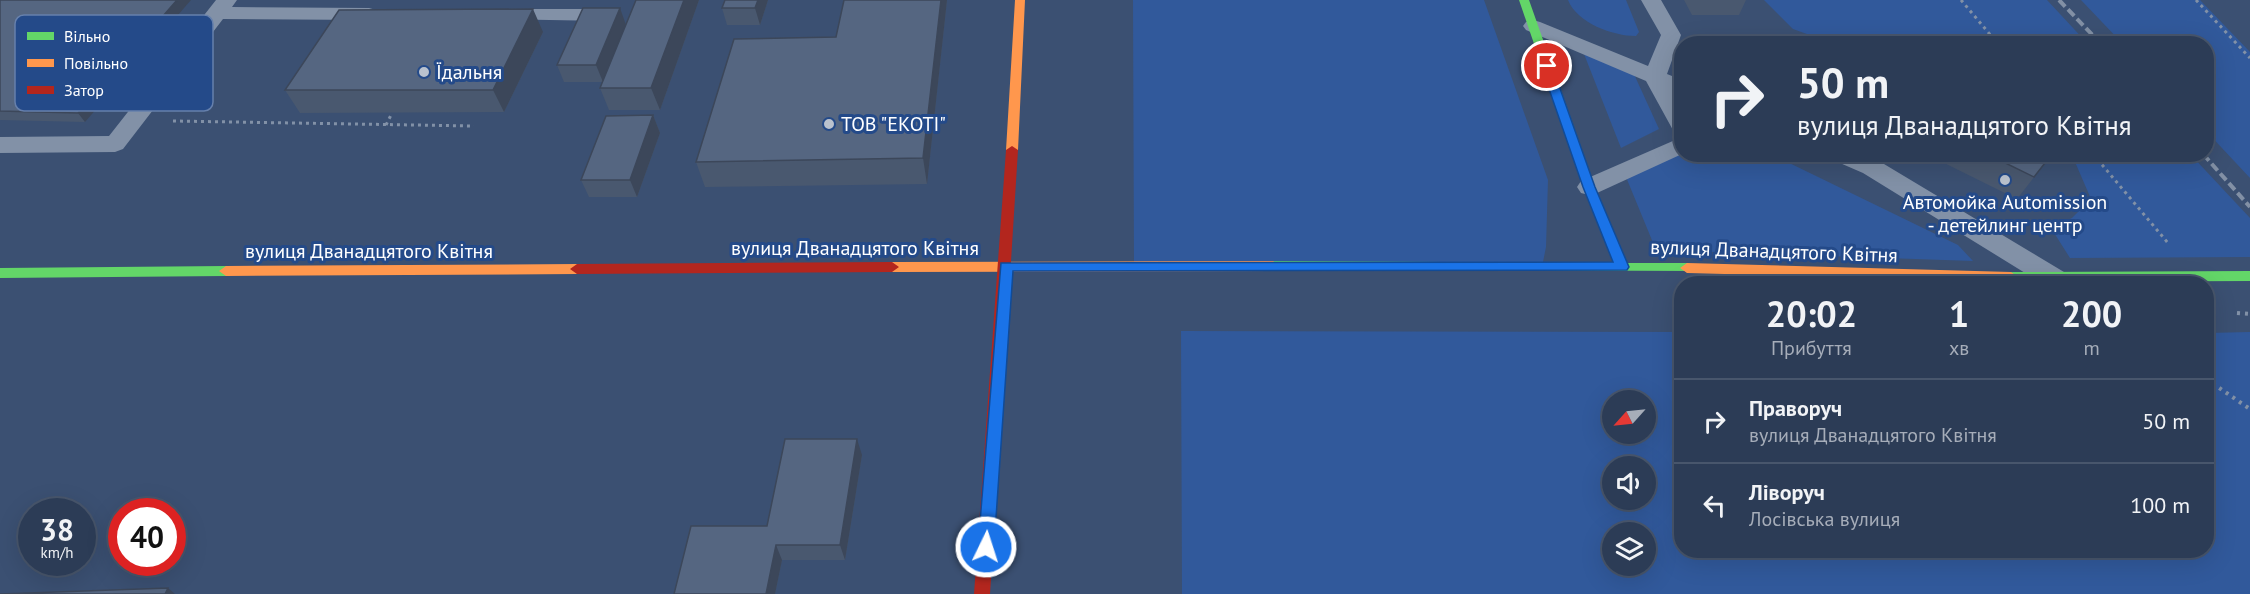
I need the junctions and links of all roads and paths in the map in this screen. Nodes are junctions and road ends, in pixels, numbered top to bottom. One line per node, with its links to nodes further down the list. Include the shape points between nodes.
1 (1020, 0): 26 (street)
2 (1524, 0): 10 (street)
3 (1651, 0): 13 (lane, via 1671,35)
4 (1961, 0): 11 (path)
5 (2196, 0): 12 (path)
6 (222, 7): 7 (lane)
7 (391, 14)
8 (486, 15): 9 (lane)
9 (604, 15)
10 (1533, 26): 13 (lane); 25 (street)
11 (1991, 36)
12 (2250, 58)
13 (1655, 77): 14 (lane); 16 (lane)
14 (1674, 85)
15 (140, 111): 18 (lane)
16 (1674, 112)
17 (392, 113): 19 (path)
18 (133, 120): 19 (path); 21 (lane, via 115,144)
19 (386, 125): 20 (path)
20 (474, 126)
21 (0, 145)
22 (1674, 149): 25 (lane)
23 (1859, 162): 30 (lane)
24 (2099, 162): 31 (path)
25 (1589, 187): 27 (street)
26 (1006, 266): 27 (street, вулиця Дванадцятого Квітня); 28 (street, вулиця Дванадцятого Квітня); 36 (street)
27 (1622, 267): 29 (street, вулиця Дванадцятого Квітня)
28 (0, 273)
29 (1947, 276)
30 (2050, 276)
31 (2196, 276)
32 (2250, 276): 33 (street, вулиця Дванадцятого Квітня)
33 (2214, 277)
34 (2214, 384): 35 (path)
35 (2250, 409)
36 (982, 594)

